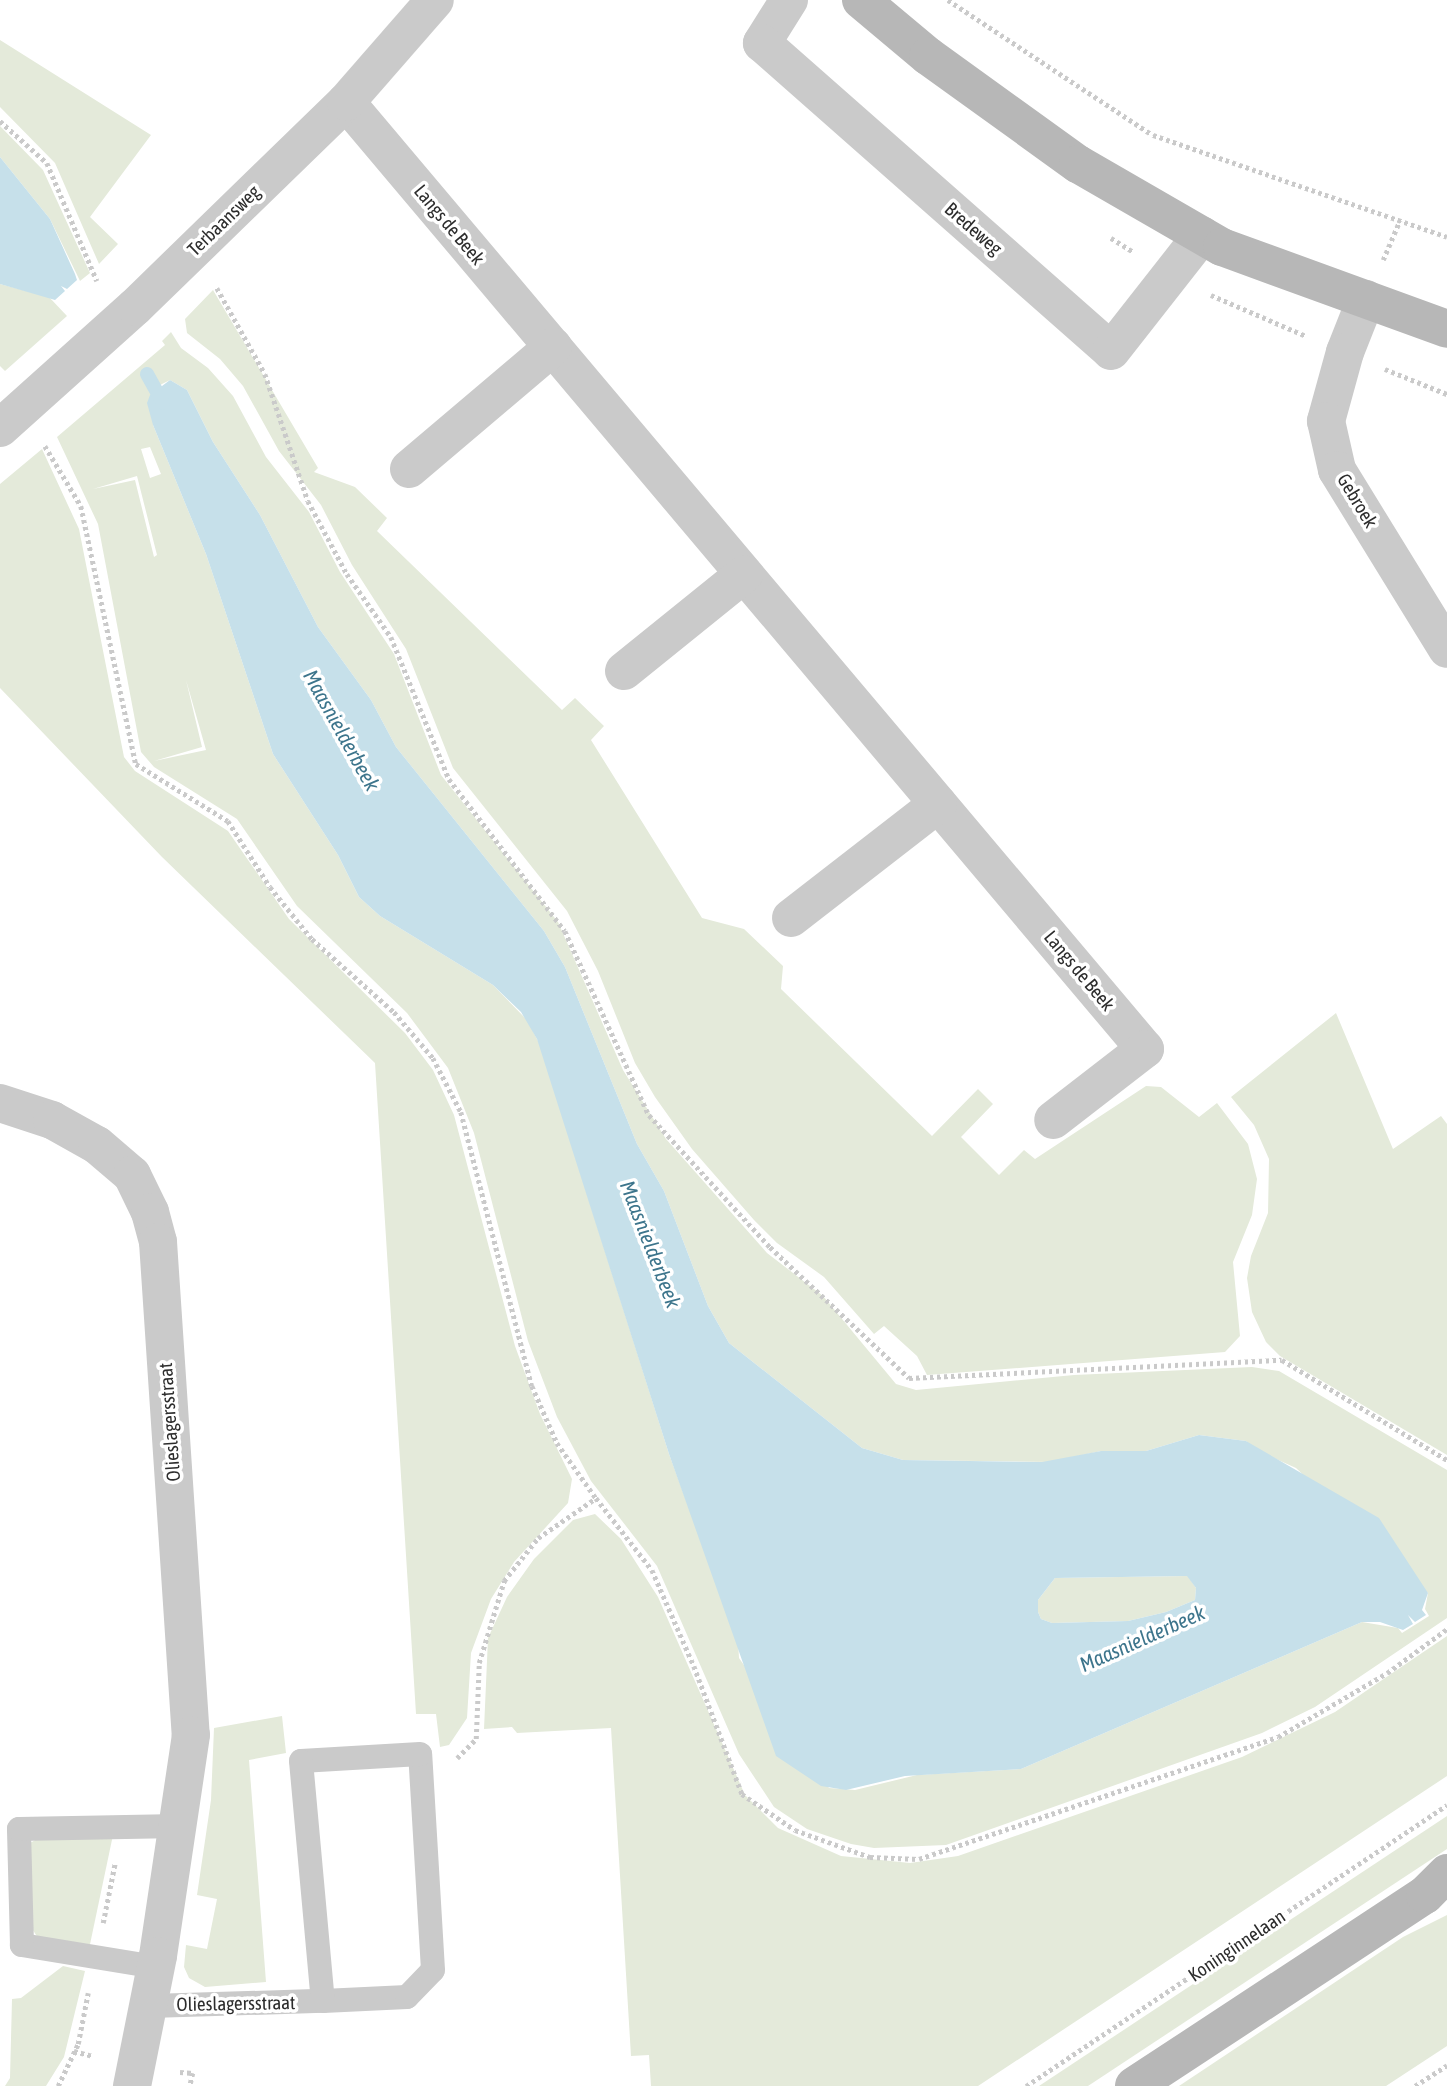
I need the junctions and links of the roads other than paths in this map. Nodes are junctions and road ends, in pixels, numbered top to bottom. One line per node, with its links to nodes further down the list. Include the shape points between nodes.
1 (435, 0): 4 (street, Terbaansweg)
2 (789, 0): 5 (street, Bredeweg, via 762,43 1111,351)
3 (861, 0): 5 (main road, via 1078,164)
4 (346, 102): 8 (street, Langs de Beek); 9 (street, Terbaansweg, via 135,307)
5 (1202, 235): 6 (main road, via 1222,247)
6 (1366, 299): 7 (main road); 12 (street, Gebroek, via 1326,421 1337,470)
7 (1447, 329)
8 (553, 347): 10 (street); 11 (street, Langs de Beek)
9 (12, 418)
10 (409, 469)
11 (744, 573): 13 (street); 14 (street, Langs de Beek)
12 (1447, 649)
13 (624, 671)
14 (938, 804): 15 (street); 17 (street, Langs de Beek, via 1145,1049)
15 (791, 918)
16 (0, 1103): 18 (street, Olieslagersstraat, via 52,1120 97,1145 132,1175 158,1242 191,1735)
17 (1053, 1120)
18 (179, 1826): 20 (street, Olieslagersstraat); 20 (lane, via 19,1829 22,1945)
19 (1440, 1886): 24 (main road)
20 (156, 1967): 22 (street, Olieslagersstraat)
21 (323, 2001): 21 (lane, Olieslagersstraat, via 407,1997 433,1970 420,1754 301,1761); 22 (lane, Olieslagersstraat)
22 (150, 2006): 23 (street, Olieslagersstraat)
23 (132, 2086)
24 (1135, 2086)

